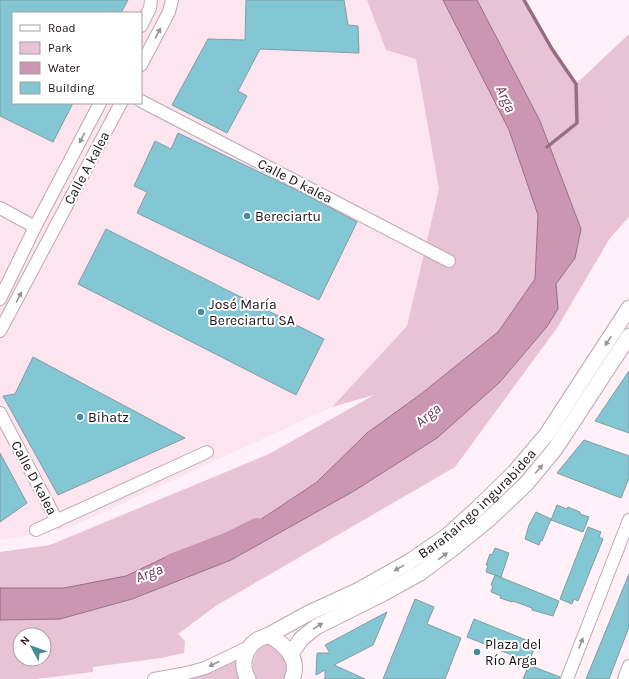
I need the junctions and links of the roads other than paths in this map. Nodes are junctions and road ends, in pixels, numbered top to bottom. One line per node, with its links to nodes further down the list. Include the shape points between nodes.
1 (152, 0): 3 (street)
2 (172, 0): 4 (street, one-way to 2)
3 (142, 24)
4 (142, 63)
5 (142, 102): 11 (street, Calle D kalea)
6 (99, 104): 10 (street, Calle A kalea, one-way to 10)
7 (120, 104): 8 (street, Calle A kalea)
8 (77, 187): 10 (street, via 64,202 51,224); 12 (street, Calle A kalea)
9 (0, 208): 10 (street)
10 (35, 227): 12 (street, via 42,240 33,258); 13 (street)
11 (449, 261)
12 (35, 266): 15 (street, one-way to 12)
13 (0, 299)
14 (629, 308): 23 (main road, Barañaingo ingurabidea, one-way to 23, via 548,434 514,473 478,508 447,536 409,562)
15 (0, 331)
16 (629, 336): 25 (main road, Barañaingo ingurabidea, one-way to 16, via 301,639 316,627 420,573 489,519 526,484 555,449)
17 (0, 413): 20 (street, Calle D kalea)
18 (207, 452): 20 (street)
19 (629, 520): 22 (street)
20 (57, 521): 21 (street)
21 (36, 530)
22 (625, 540): 30 (street, one-way to 22)
23 (269, 635): 24 (main road, Barañaingo ingurabidea, via 258,639); 25 (main road, via 281,642)
24 (249, 647): 28 (street, one-way to 28, via 205,668); 29 (main road, via 244,658 244,673)
25 (291, 654): 27 (main road, via 294,664)
26 (629, 666): 31 (street)
27 (293, 678)
28 (154, 679)
29 (248, 679)
30 (567, 679)
31 (624, 679)

